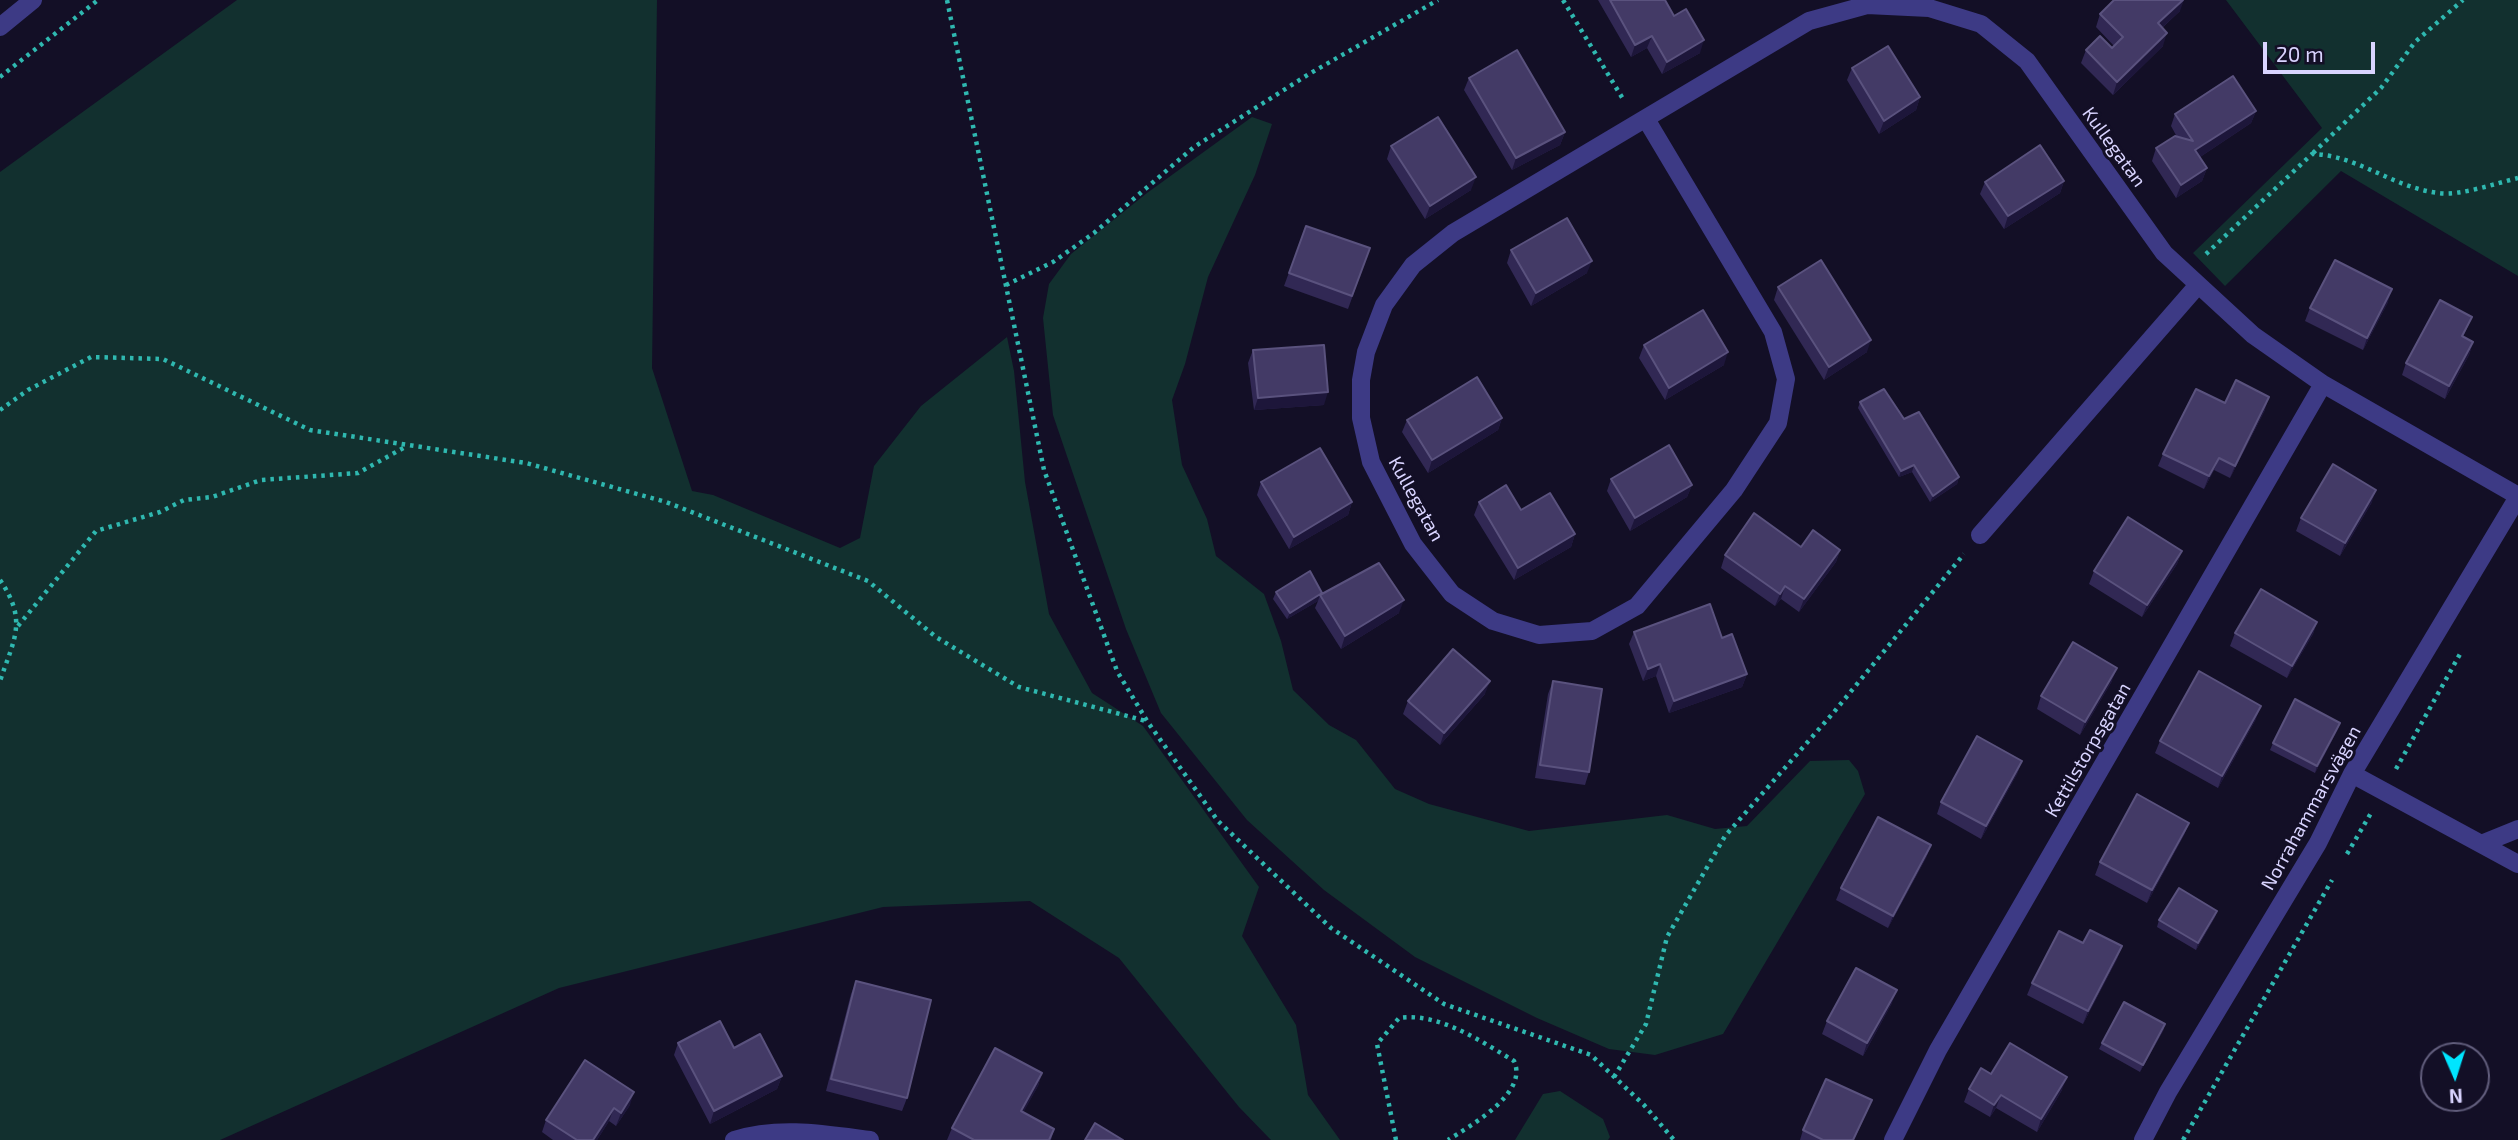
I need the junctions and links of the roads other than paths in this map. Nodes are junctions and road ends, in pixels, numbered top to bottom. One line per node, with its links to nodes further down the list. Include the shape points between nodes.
1 (33, 0): 2 (street)
2 (0, 27)
3 (1642, 121): 3 (street, Kullegatan, via 1453,233 1413,265 1384,305 1366,352 1361,418 1371,462 1413,544 1452,594 1493,621 1539,635 1592,631 1637,606 1734,490 1778,423 1786,379 1773,332); 4 (street, Kullegatan, via 1809,22 1867,5 1929,8 1980,24 2027,61 2164,253)
4 (2198, 285): 5 (street, Kullegatan, via 2253,335); 7 (street)
5 (2323, 384): 6 (street, Kullegatan); 14 (street, Kettilstorpsgatan, via 1938,1050)
6 (2518, 497): 8 (street, Norrahammarsvägen)
7 (1980, 535)
8 (2353, 774): 10 (street); 15 (street, Norrahammarsvägen, via 2318,844)
9 (2518, 829): 10 (street)
10 (2481, 844): 11 (street)
11 (2518, 864)
12 (734, 1140): 13 (street, via 761,1132)
13 (870, 1140)
14 (1894, 1140)
15 (2143, 1140)

